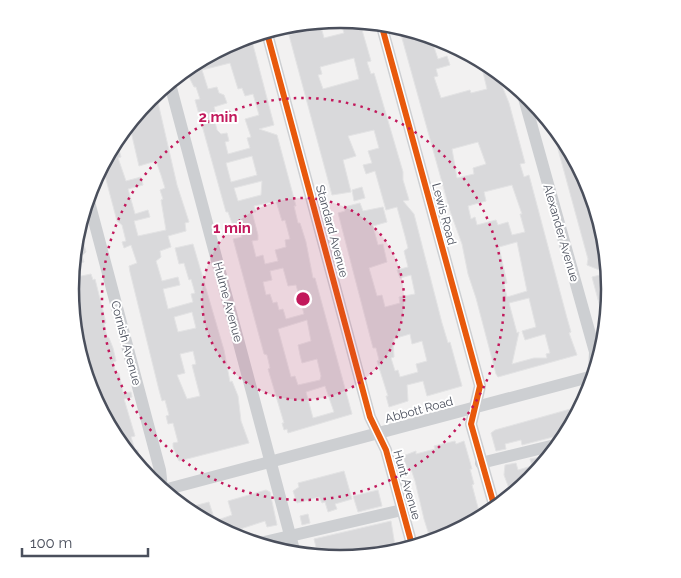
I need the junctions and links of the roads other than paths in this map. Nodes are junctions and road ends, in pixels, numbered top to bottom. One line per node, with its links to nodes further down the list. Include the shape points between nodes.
1 (383, 31): 8 (street, Lewis Road, via 480,386)
2 (268, 37): 9 (street, Standard Avenue, via 370,417)
3 (171, 89): 11 (street, Hulme Avenue)
4 (526, 105): 6 (street, Alexander Avenue)
5 (91, 210): 13 (street, Cornish Avenue)
6 (595, 350)
7 (586, 377): 8 (street, Abbott Road)
8 (476, 407): 9 (street, Abbott Road); 12 (street, Lewis Road, via 471,424)
9 (377, 433): 11 (street, Abbott Road); 16 (street, Hunt Avenue, via 386,450)
10 (549, 446): 12 (street)
11 (270, 461): 14 (street, Abbott Road); 17 (street, Hulme Avenue)
12 (481, 463): 15 (street, Lewis Road)
13 (162, 480)
14 (170, 487)
15 (493, 501)
16 (402, 510): 17 (street); 19 (street, Hunt Avenue)
17 (290, 536): 18 (street); 20 (street, Hulme Avenue)
18 (269, 541)
19 (411, 541)
20 (293, 546)

